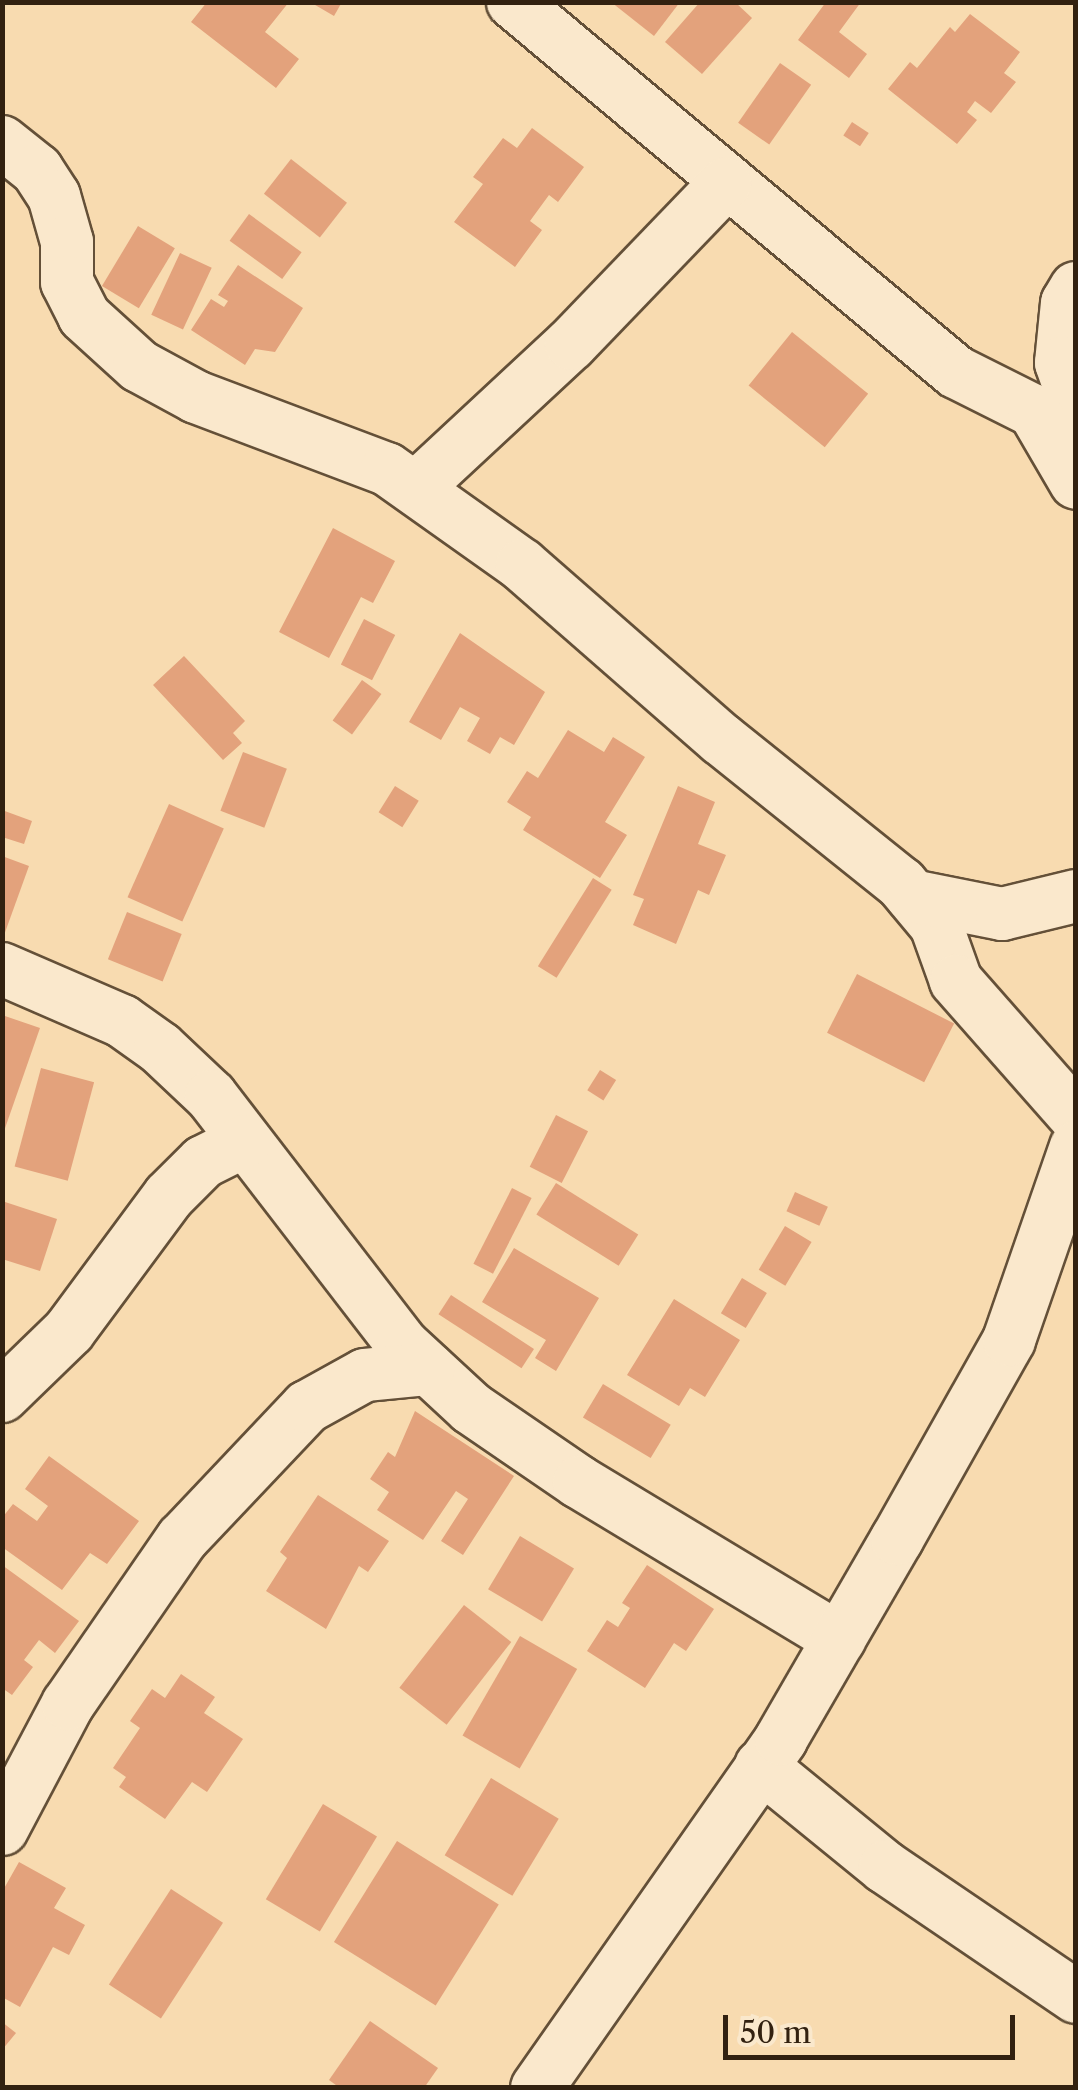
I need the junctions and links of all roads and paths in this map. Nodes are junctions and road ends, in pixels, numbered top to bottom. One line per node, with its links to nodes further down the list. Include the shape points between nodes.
1 (518, 4): 3 (street)
2 (2, 142): 7 (street, via 37,170 54,196 67,242 67,282 84,316 140,366 196,398 387,468)
3 (726, 184): 5 (street, via 956,372); 7 (street, via 571,344)
4 (1076, 288): 5 (street, via 1067,303)
5 (1062, 412): 6 (street)
6 (1076, 482)
7 (416, 487): 8 (street, via 522,565)
8 (912, 896): 9 (street, via 1002,914); 11 (street, via 936,925 956,980)
9 (1076, 896)
10 (2, 969): 12 (street, via 122,1022 160,1048)
11 (1076, 1116)
12 (246, 1141): 14 (street, via 403,1345); 15 (street, via 203,1162 169,1196 69,1331)
13 (1076, 1147): 16 (street, via 1009,1340)
14 (429, 1369): 16 (street, via 471,1408 579,1482); 18 (street, via 365,1374 307,1407 182,1539 68,1704)
15 (2, 1396)
16 (839, 1640): 17 (street)
17 (761, 1766): 19 (street, via 884,1866); 20 (street)
18 (2, 1829)
19 (1076, 1997)
20 (537, 2088)

